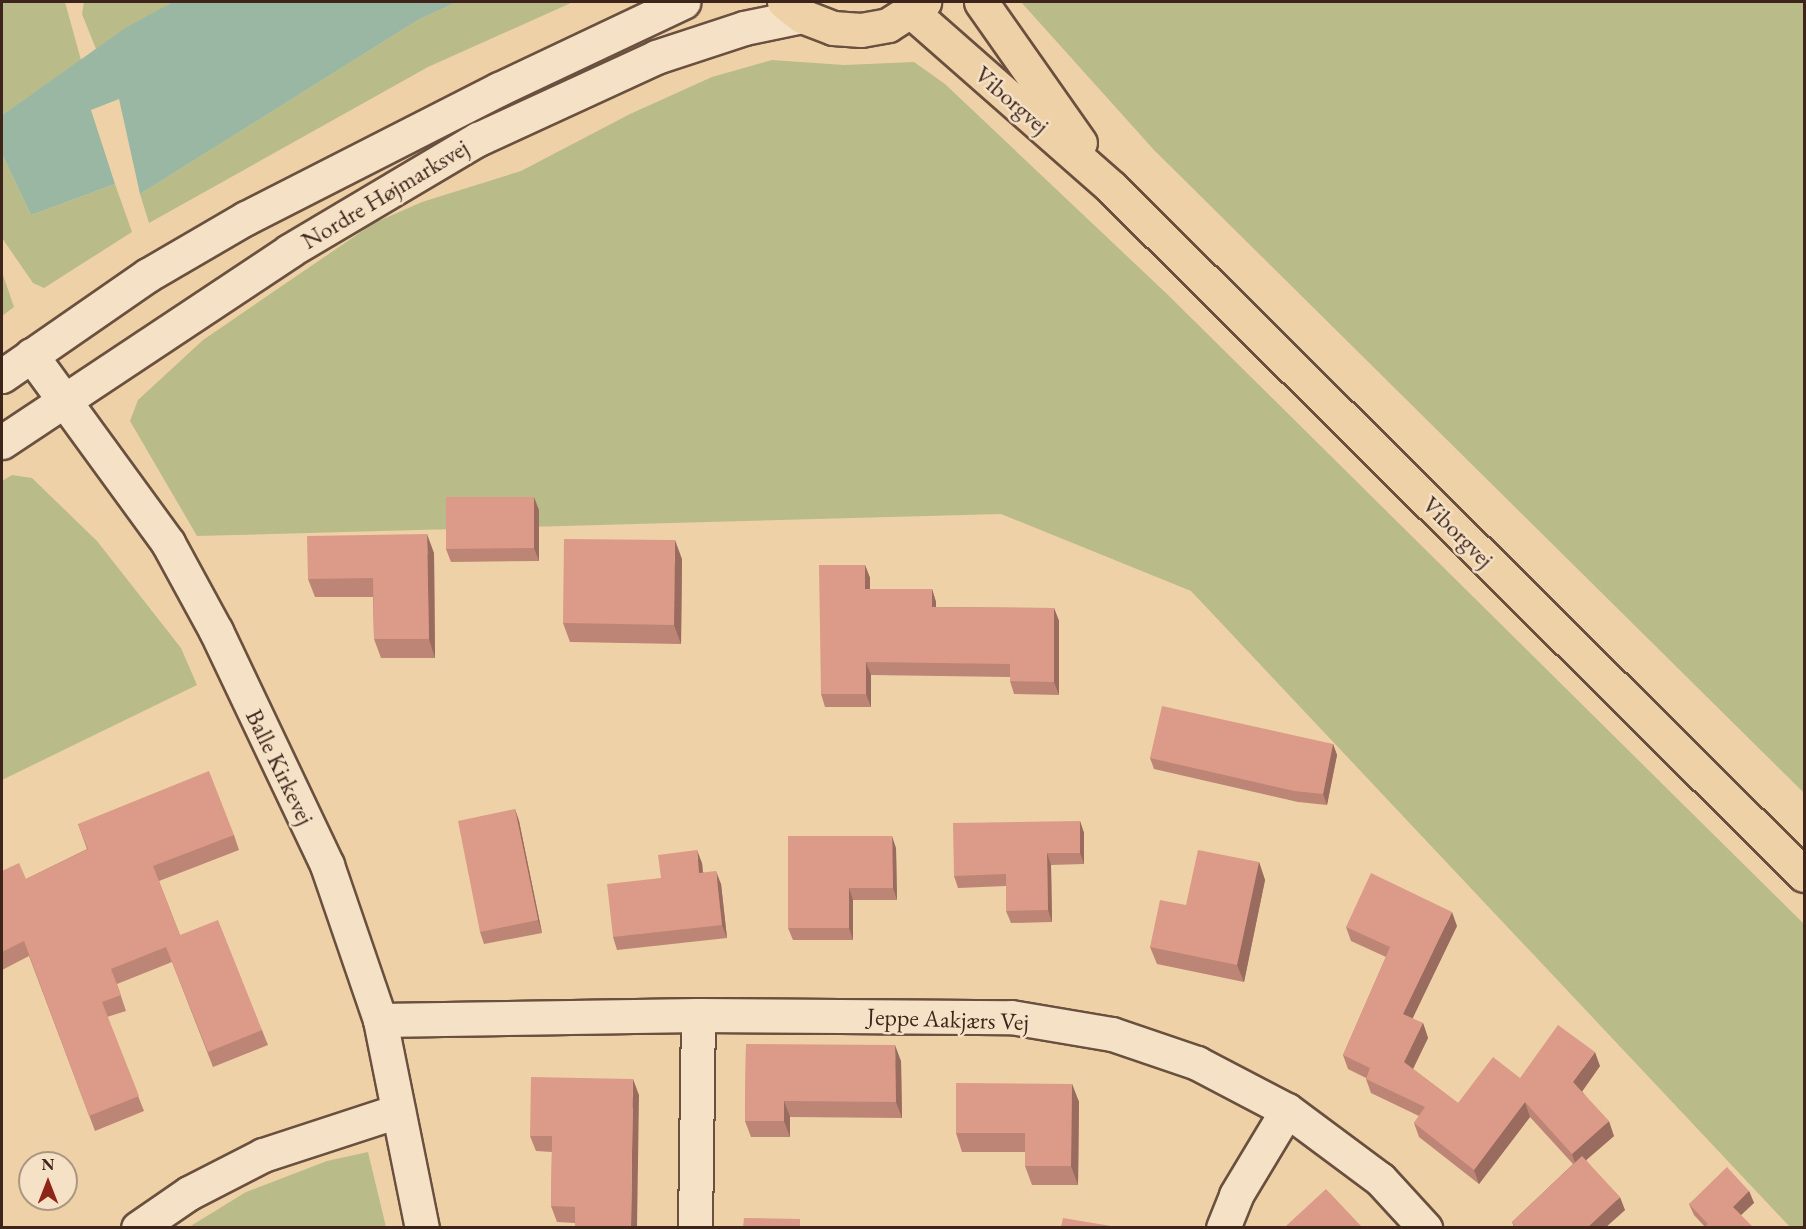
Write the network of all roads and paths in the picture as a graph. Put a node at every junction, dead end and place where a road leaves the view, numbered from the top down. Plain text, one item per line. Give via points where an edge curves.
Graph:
1 (683, 2) edge
2 (981, 2) edge
3 (918, 7) edge
4 (793, 9) edge
5 (1112, 188) junction
6 (31, 355) junction
7 (2, 376) edge
8 (66, 402) junction
9 (2, 442) edge
10 (1804, 875) edge
11 (698, 1015) junction
12 (380, 1020) junction
13 (1287, 1110) junction
14 (398, 1111) junction
15 (138, 1227) edge
16 (422, 1227) edge
17 (695, 1227) edge
18 (1223, 1227) edge
19 (1425, 1227) edge

1 - 6 street, Nordre Højmarksvej via 319,179 148,275
2 - 5 main road, Viborgvej
3 - 4 main road via 888,25 861,30 833,28
3 - 5 main road, Viborgvej
4 - 8 street, Nordre Højmarksvej via 656,57 516,120 404,180 290,251
5 - 10 main road, Viborgvej
6 - 7 street, Nordre Højmarksvej
6 - 8 street, Balle Kirkevej
8 - 9 street, Nordre Højmarksvej
8 - 12 street, Balle Kirkevej via 168,543 216,631 327,865
11 - 12 street, Jeppe Aakjærs Vej
11 - 13 street, Jeppe Aakjærs Vej via 1023,1019 1112,1034 1197,1064
11 - 17 street
12 - 14 street, Balle Kirkevej
13 - 18 street via 1236,1195
13 - 19 street, Jeppe Aakjærs Vej via 1380,1179
14 - 15 street via 263,1155 189,1193
14 - 16 street, Balle Kirkevej

